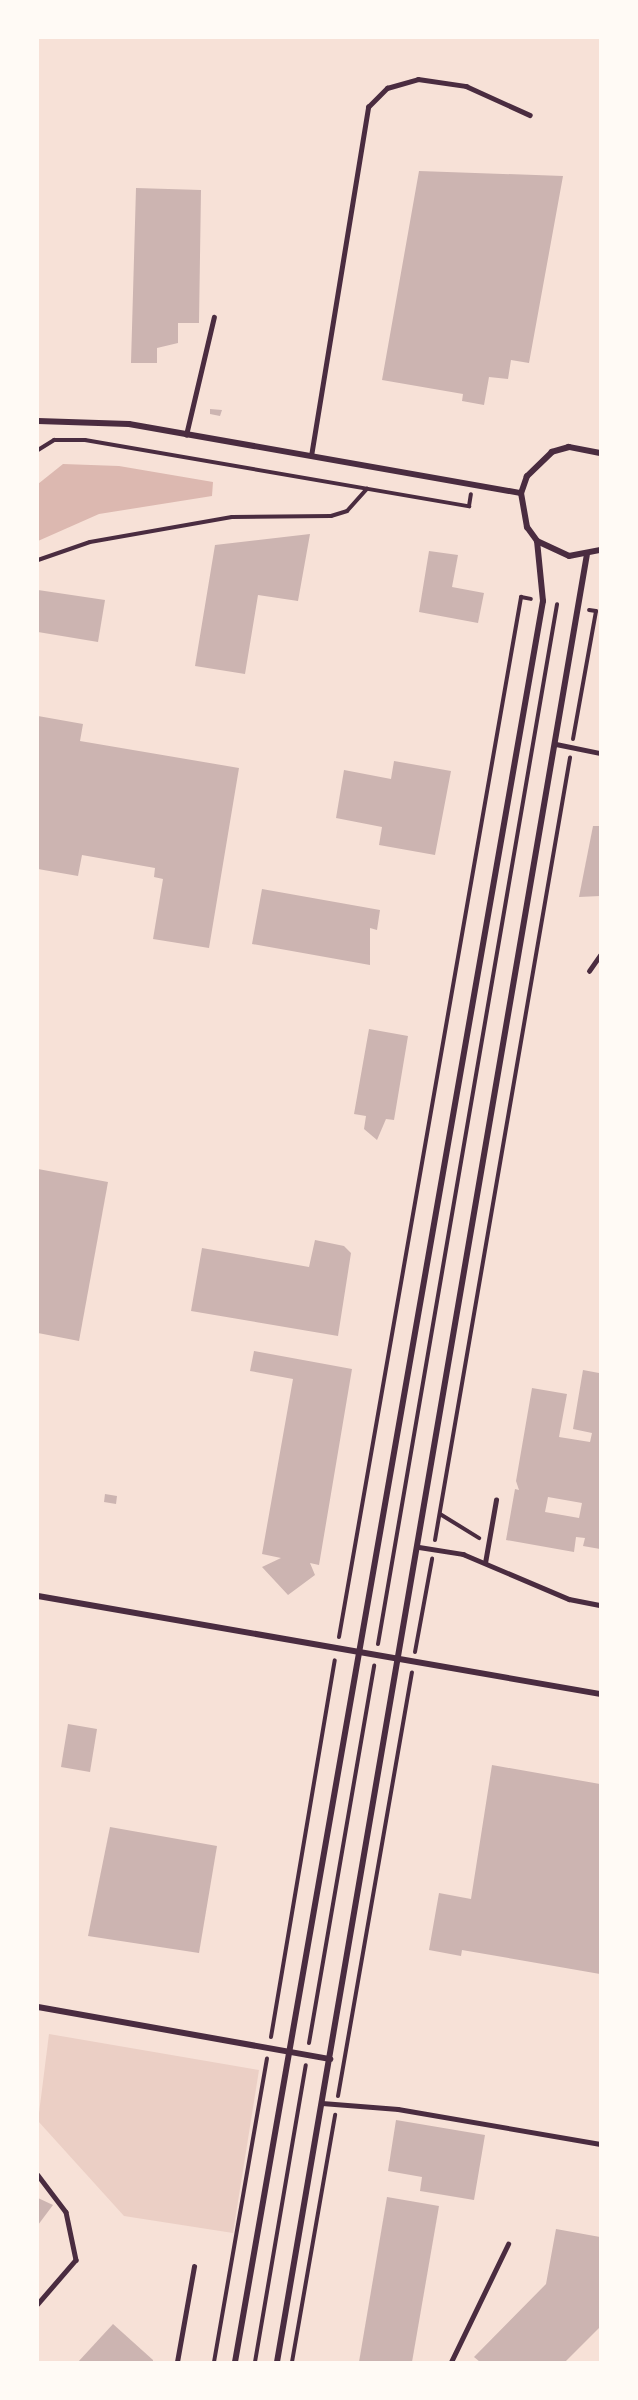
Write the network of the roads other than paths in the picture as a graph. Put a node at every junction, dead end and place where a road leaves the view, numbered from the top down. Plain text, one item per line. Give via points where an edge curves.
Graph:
1 (530, 115) dead end
2 (214, 317) dead end
3 (38, 421) edge
4 (186, 435) junction
5 (600, 453) edge
6 (310, 456) junction
7 (521, 493) junction
8 (537, 541) junction
9 (600, 550) edge
10 (587, 555) junction
11 (555, 744) junction
12 (600, 753) edge
13 (600, 955) edge
14 (589, 971) dead end
15 (496, 1500) dead end
16 (419, 1547) junction
17 (485, 1563) junction
18 (38, 1596) edge
19 (600, 1605) edge
20 (356, 1652) junction
21 (400, 1659) junction
22 (600, 1694) edge
23 (38, 2007) edge
24 (288, 2051) junction
25 (330, 2059) junction
26 (322, 2103) junction
27 (600, 2144) edge
28 (38, 2175) edge
29 (508, 2244) dead end
30 (195, 2267) dead end
31 (38, 2304) edge
32 (177, 2362) edge
33 (235, 2362) edge
34 (277, 2362) edge
35 (451, 2362) edge

1 - 6 lane via 466,86 418,79 387,88 368,107
2 - 4 lane
3 - 4 street via 80,420
4 - 6 street
5 - 7 street via 569,447 552,452 527,476
6 - 7 street
7 - 8 street via 527,527
8 - 10 street via 569,556
8 - 20 street via 543,602
9 - 10 street
10 - 11 street
11 - 12 lane
11 - 16 street
13 - 14 lane
15 - 17 lane
16 - 17 lane
16 - 21 street
17 - 19 lane via 568,1599
18 - 20 street
20 - 21 street
20 - 24 street
21 - 22 street
21 - 25 street
23 - 24 street
24 - 25 street
24 - 33 street
25 - 26 street
26 - 27 lane via 398,2109
26 - 34 street
28 - 31 lane via 66,2212 76,2260
29 - 35 lane
30 - 32 lane

